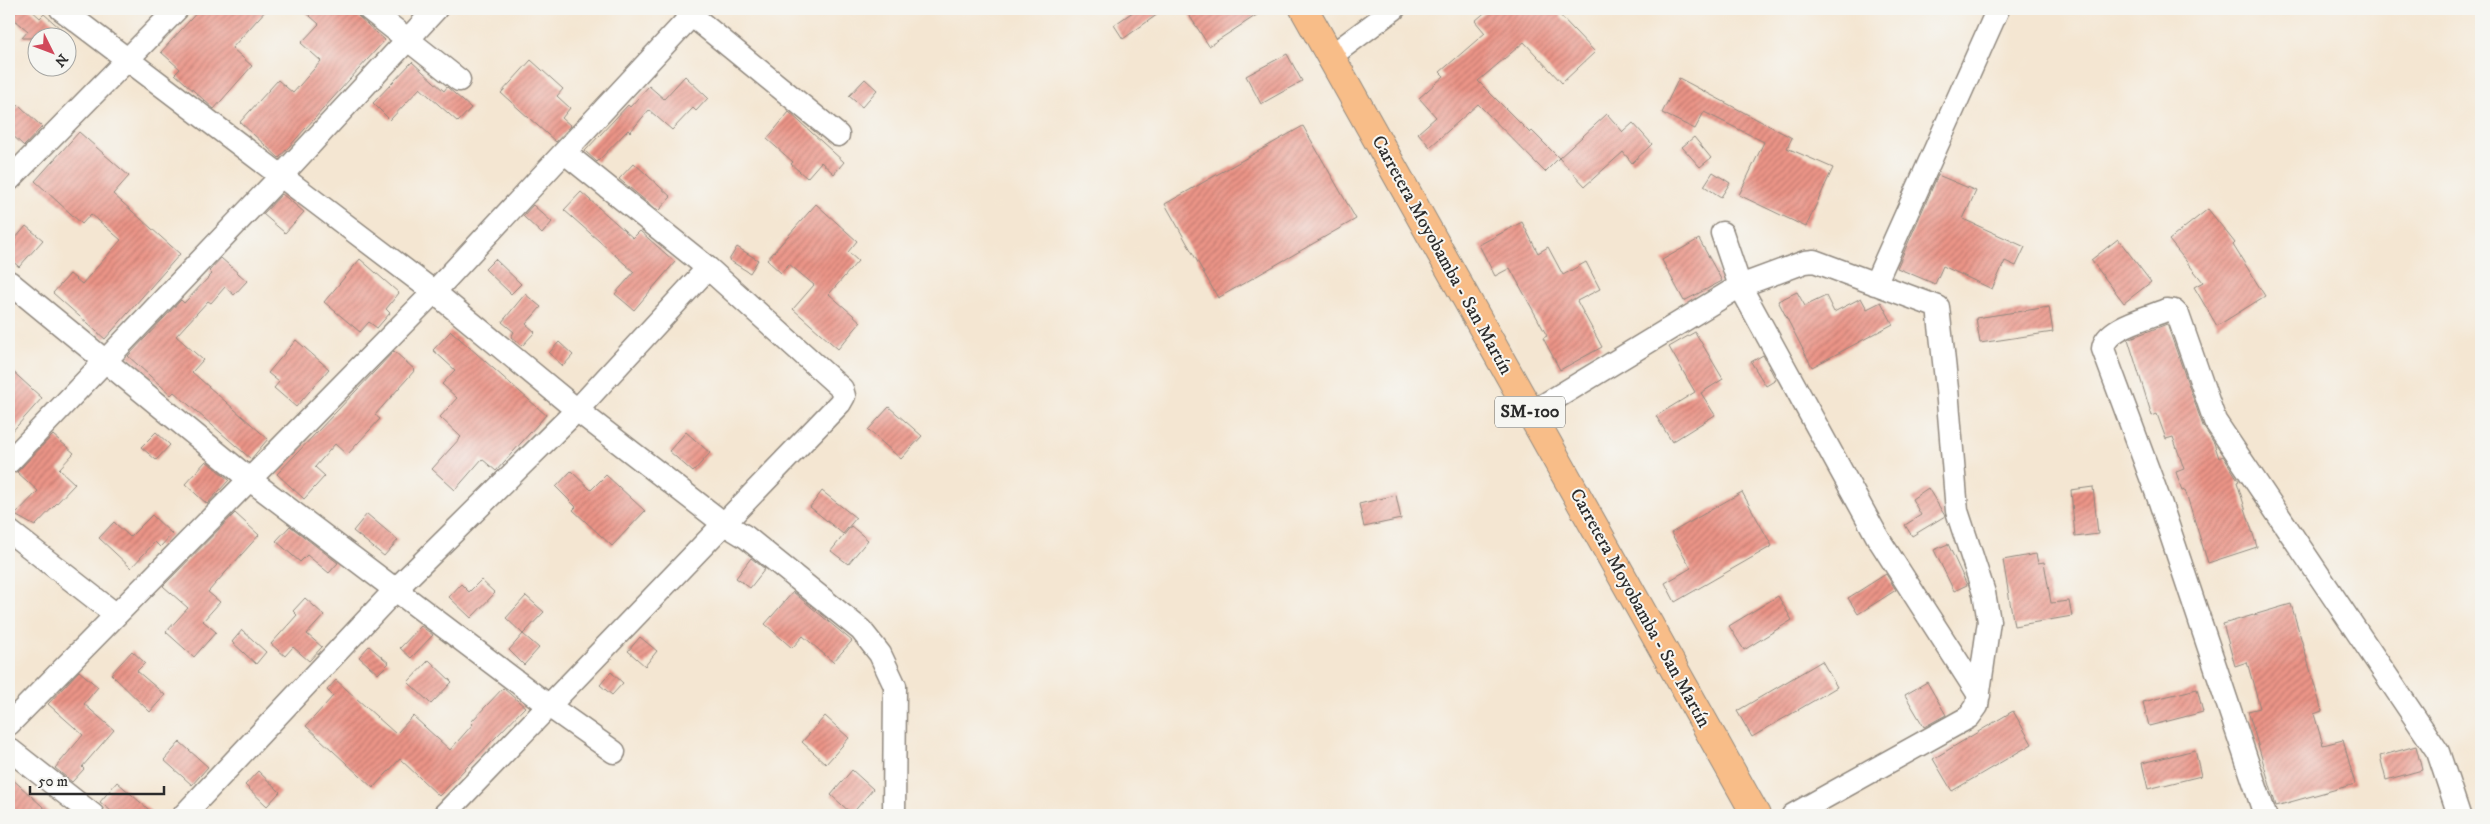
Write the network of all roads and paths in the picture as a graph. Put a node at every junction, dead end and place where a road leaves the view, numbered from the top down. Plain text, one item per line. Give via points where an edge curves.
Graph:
1 (62, 9) edge
2 (177, 9) edge
3 (369, 9) edge
4 (436, 9) edge
5 (1304, 9) edge
6 (1394, 9) edge
7 (1998, 9) edge
8 (688, 12) edge
9 (407, 40) junction
10 (1331, 56) junction
11 (127, 59) junction
12 (459, 80) dead end
13 (838, 134) dead end
14 (564, 153) junction
15 (282, 175) junction
16 (9, 180) edge
17 (1722, 233) dead end
18 (708, 268) junction
19 (9, 282) edge
20 (1875, 284) junction
21 (1740, 286) junction
22 (434, 292) junction
23 (104, 362) junction
24 (577, 410) junction
25 (1530, 413) junction
26 (9, 462) edge
27 (249, 479) junction
28 (723, 523) junction
29 (9, 531) edge
30 (396, 589) junction
31 (115, 614) junction
32 (1979, 695) junction
33 (549, 706) junction
34 (9, 724) edge
35 (9, 749) edge
36 (614, 752) dead end
37 (94, 815) edge
38 (184, 815) edge
39 (444, 815) edge
40 (894, 815) edge
41 (1756, 815) edge
42 (1793, 815) edge
43 (2264, 815) edge
44 (2459, 815) edge

1 - 11 street
2 - 11 street
3 - 9 street
4 - 9 street
5 - 10 main road, Carretera Moyobamba - San Martín / SM-100
6 - 10 street
7 - 20 street
8 - 13 street
8 - 14 street
9 - 12 street
9 - 15 street
10 - 25 main road, Carretera Moyobamba - San Martín / SM-100
11 - 15 street
11 - 16 street
14 - 18 street
14 - 22 street
15 - 22 street
15 - 23 street
17 - 21 street
18 - 24 street
18 - 28 street via 842,389 844,396
19 - 23 street
20 - 21 street via 1810,261
20 - 32 street via 1934,304 1940,310 1957,511 1984,593 1989,621
21 - 25 street
21 - 32 street via 1878,538
22 - 24 street
22 - 27 street
23 - 26 street
23 - 27 street
24 - 28 street
24 - 30 street
25 - 41 main road, Carretera Moyobamba - San Martín / SM-100
27 - 30 street
27 - 31 street
28 - 33 street
28 - 40 street via 746,537 861,630 880,654 895,686
29 - 31 street
30 - 33 street
30 - 38 street
31 - 34 street
32 - 42 street via 1977,706 1969,717
33 - 36 street
33 - 39 street
35 - 37 street
43 - 44 street via 2160,502 2103,349 2104,340 2112,332 2166,310 2178,315 2215,421 2438,752

